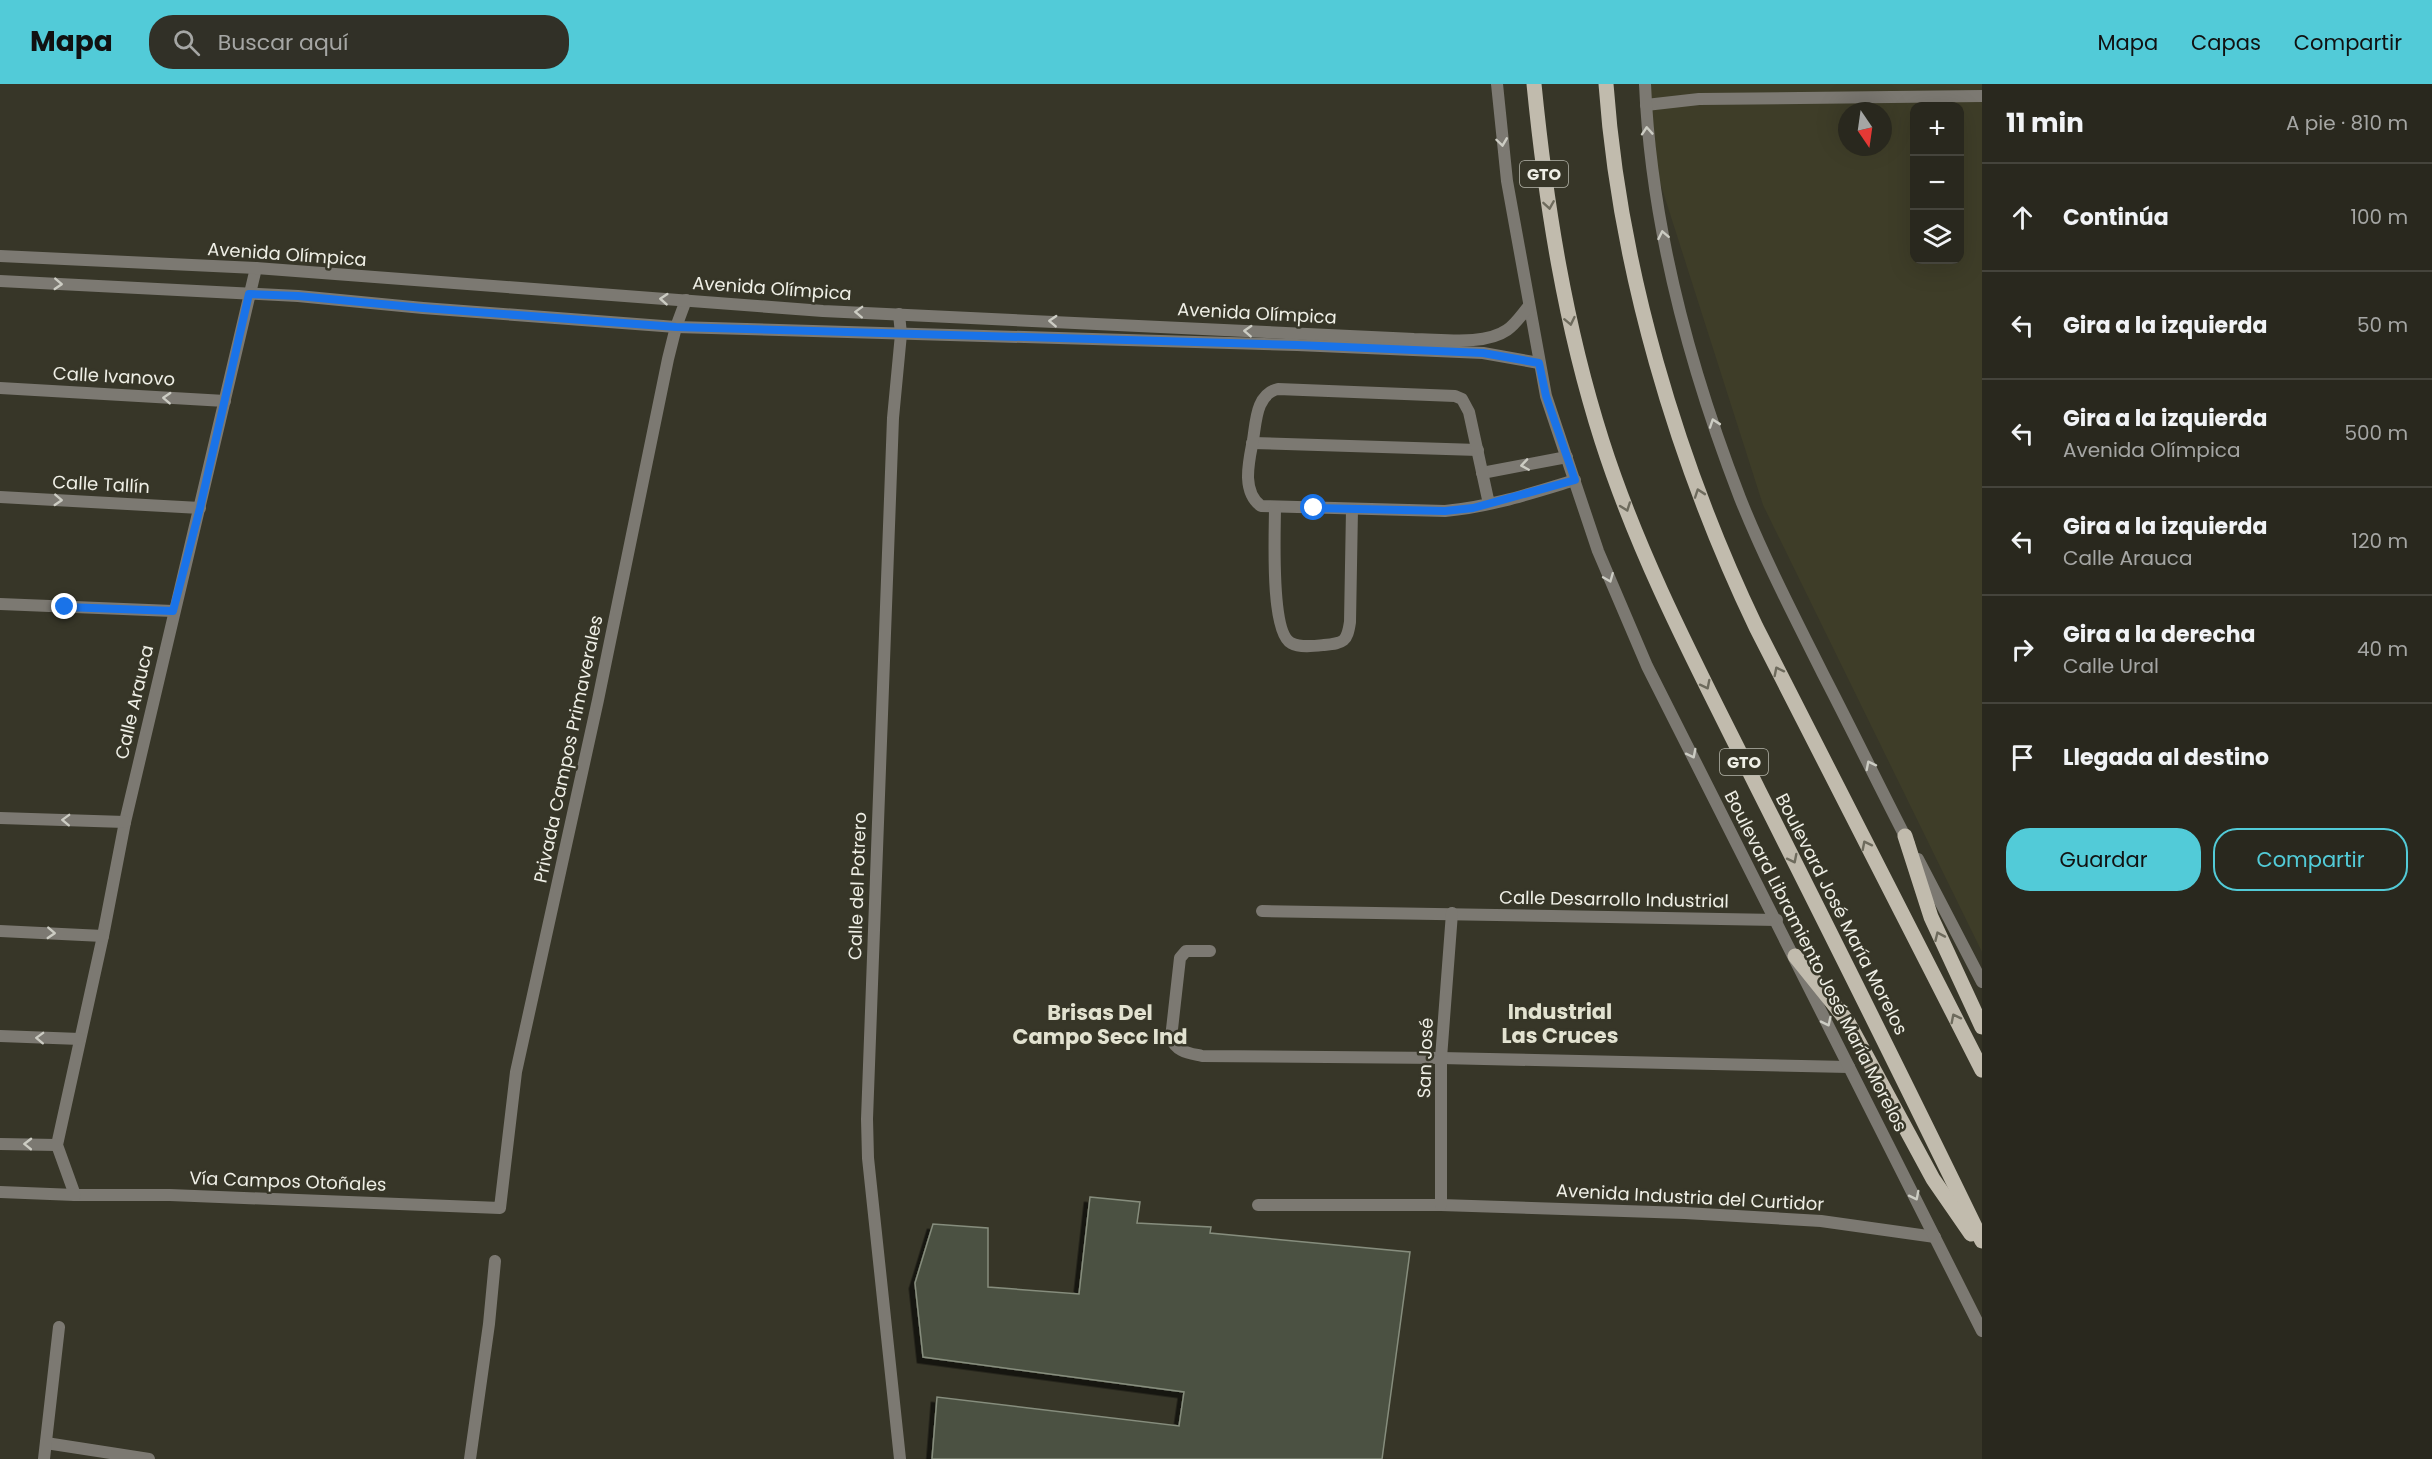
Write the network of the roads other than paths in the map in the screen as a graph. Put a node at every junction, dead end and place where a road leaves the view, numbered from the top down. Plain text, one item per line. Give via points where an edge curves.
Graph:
1 (1497, 84) edge
2 (1534, 84) edge
3 (1606, 84) edge
4 (1645, 84) edge
5 (1982, 96) edge
6 (1646, 105) junction
7 (0, 256) edge
8 (256, 268) junction
9 (0, 281) edge
10 (249, 294) junction
11 (686, 300) junction
12 (1529, 306) junction
13 (899, 314) junction
14 (676, 327) junction
15 (901, 334) junction
16 (1539, 363) junction
17 (0, 388) edge
18 (225, 401) junction
19 (1252, 443) junction
20 (1478, 450) junction
21 (1567, 457) junction
22 (1482, 473) junction
23 (1575, 480) junction
24 (0, 497) edge
25 (1490, 504) junction
26 (1275, 507) junction
27 (200, 508) junction
28 (1352, 509) junction
29 (0, 604) edge
30 (173, 611) junction
31 (0, 818) edge
32 (125, 822) junction
33 (1905, 836) junction
34 (1262, 911) dead end
35 (1452, 913) junction
36 (1776, 920) junction
37 (0, 931) edge
38 (103, 936) junction
39 (1210, 951) dead end
40 (1795, 956) junction
41 (1982, 982) edge
42 (1982, 1027) edge
43 (0, 1036) edge
44 (80, 1040) junction
45 (1441, 1058) junction
46 (1849, 1067) junction
47 (1982, 1070) edge
48 (0, 1144) edge
49 (57, 1145) junction
50 (0, 1192) edge
51 (75, 1195) junction
52 (1258, 1205) dead end
53 (1441, 1205) junction
54 (500, 1208) joint
55 (1935, 1237) junction
56 (1982, 1241) edge
57 (1982, 1248) edge
58 (495, 1261) dead end
59 (59, 1327) dead end
60 (1982, 1331) edge
61 (46, 1443) junction
62 (44, 1459) edge
63 (149, 1459) edge
64 (470, 1459) edge
65 (900, 1459) edge

1 -> 12 street, Boulevard Libramiento José María Morelos via 1507,181
2 -> 56 main road, Boulevard José María Morelos / GTO via 1558,264 1580,368 1633,530 1687,648
47 -> 3 main road via 1755,627 1705,508 1680,438 1640,298 1614,163
4 - 6 street
5 - 6 street via 1699,99
33 -> 6 street via 1774,575 1740,498 1682,316 1655,195
7 - 8 street, Avenida Olímpica
8 - 10 street, Calle Arauca
11 -> 8 street, Avenida Olímpica
9 -> 10 street, Avenida Olímpica
10 - 14 street, Avenida Olímpica
10 - 18 street, Calle Arauca
13 -> 11 street, Avenida Olímpica
11 - 14 street, Privada Campos Primaverales
12 -> 13 street, Avenida Olímpica via 1503,333 1474,340
12 - 16 street, Boulevard Libramiento José María Morelos
13 - 15 street, Calle del Potrero
14 - 15 street, Avenida Olímpica
14 - 54 street, Privada Campos Primaverales via 516,1072
15 - 16 street, Avenida Olímpica via 1483,353
15 - 65 street, Calle del Potrero via 892,418 867,1119
16 - 21 street, Boulevard Libramiento José María Morelos
18 -> 17 street, Calle Ivanovo
18 - 27 street, Calle Arauca
19 - 20 street
19 - 20 street via 1259,408 1268,394 1278,389 1310,389 1455,396 1466,404
19 - 26 street via 1248,456 1250,490 1261,506
20 - 22 street
21 -> 22 street
21 - 23 street, Boulevard Libramiento José María Morelos
22 - 25 street
23 - 25 street
23 -> 36 street, Boulevard Libramiento José María Morelos via 1598,551 1647,666
24 -> 27 street, Calle Tallín
25 - 28 street via 1445,511
26 - 28 street
26 - 28 street via 1280,625 1286,639 1301,645 1339,644 1346,640 1350,622
27 - 30 street, Calle Arauca
29 - 30 street
30 - 32 street, Calle Arauca
32 -> 31 street
32 - 38 street, Calle Arauca
33 - 41 street
42 -> 33 main road via 1931,917
34 - 35 street, Calle Desarrollo Industrial
35 - 36 street, Calle Desarrollo Industrial
35 - 45 street, San José
36 - 40 street, Boulevard Libramiento José María Morelos
37 -> 38 street
38 - 44 street, Calle Arauca
39 - 45 street via 1186,951 1180,958 1171,1038 1181,1051 1203,1056
40 -> 46 street, Boulevard Libramiento José María Morelos
40 - 57 main road via 1848,1022 1933,1179
44 -> 43 street
44 - 49 street, Calle Arauca
45 - 46 street
45 - 53 street, San José
46 -> 55 street, Boulevard Libramiento José María Morelos
49 -> 48 street
49 - 51 street
50 - 51 street, Vía Campos Otoñales
51 - 54 street, Vía Campos Otoñales via 182,1195
52 - 53 street, Avenida Industria del Curtidor
53 - 55 street, Avenida Industria del Curtidor via 1810,1220
55 - 60 street, Boulevard Libramiento José María Morelos
58 - 64 street
59 - 61 street
61 - 62 street
61 - 63 street

